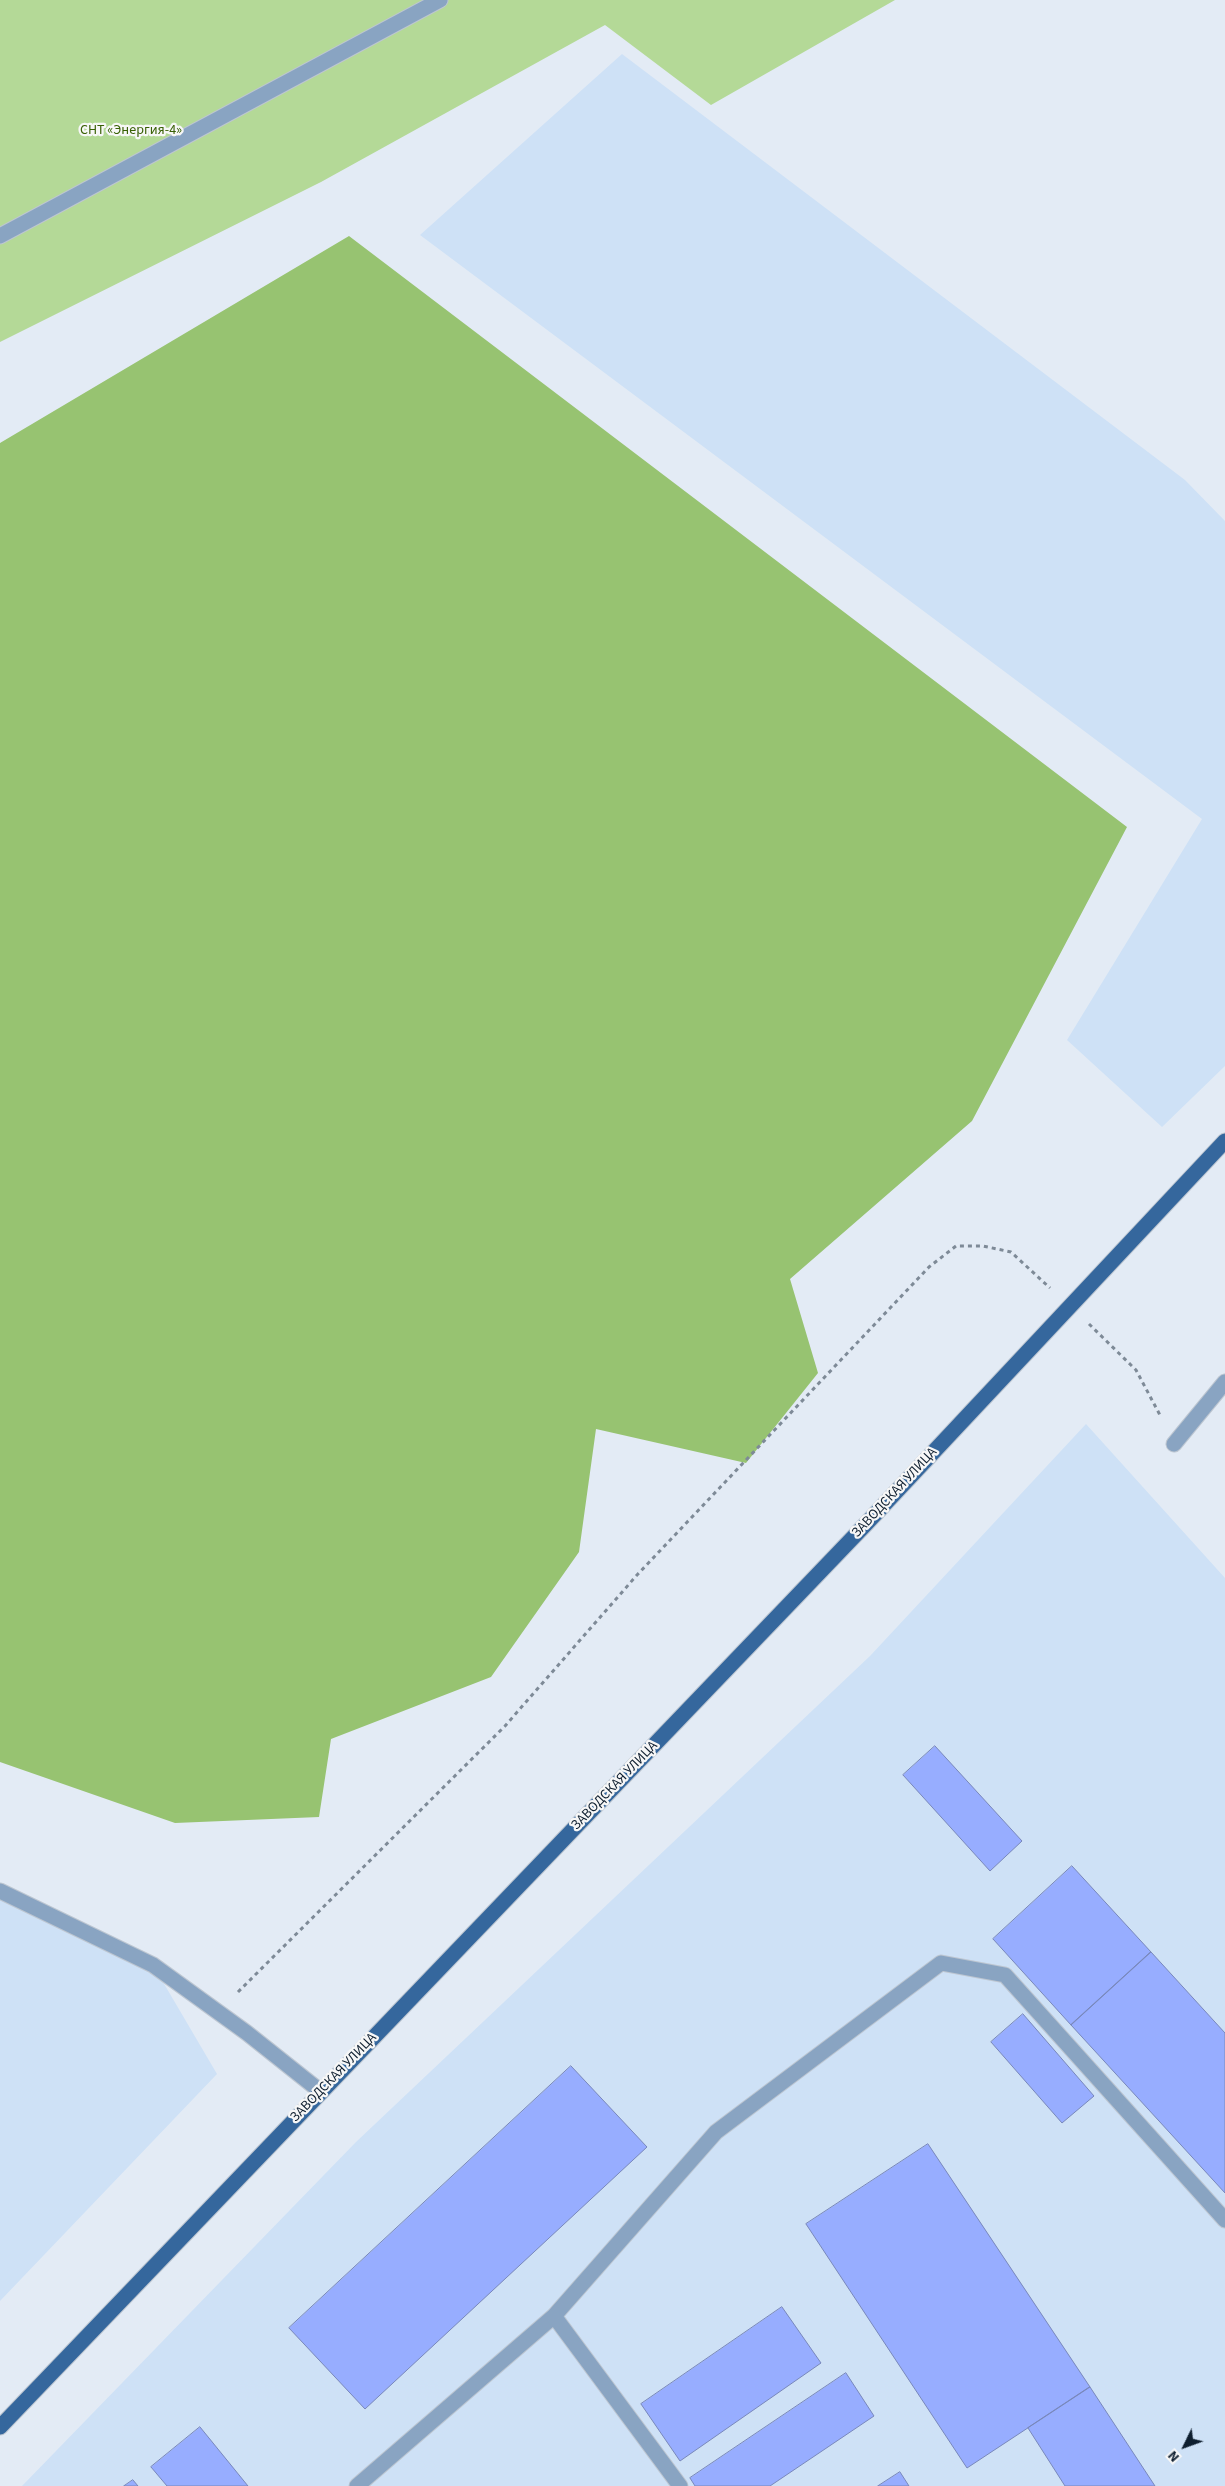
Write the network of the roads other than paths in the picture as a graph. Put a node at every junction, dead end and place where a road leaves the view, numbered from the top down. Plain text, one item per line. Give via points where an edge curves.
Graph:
1 (440, 0) edge
2 (0, 236) edge
3 (1225, 1141) edge
4 (1225, 1382) edge
5 (1174, 1444) road end
6 (0, 1891) edge
7 (320, 2091) junction
8 (1225, 2220) edge
9 (554, 2316) junction
10 (0, 2427) edge
11 (357, 2486) edge
12 (680, 2486) edge

1 - 2 street
3 - 7 main road, ЗАВОДСКАЯ УЛИЦА via 859,1532
4 - 5 street
6 - 7 street via 153,1965
7 - 10 main road, ЗАВОДСКАЯ УЛИЦА
8 - 9 street via 1005,1975 941,1963 716,2132
9 - 11 street
9 - 12 street

